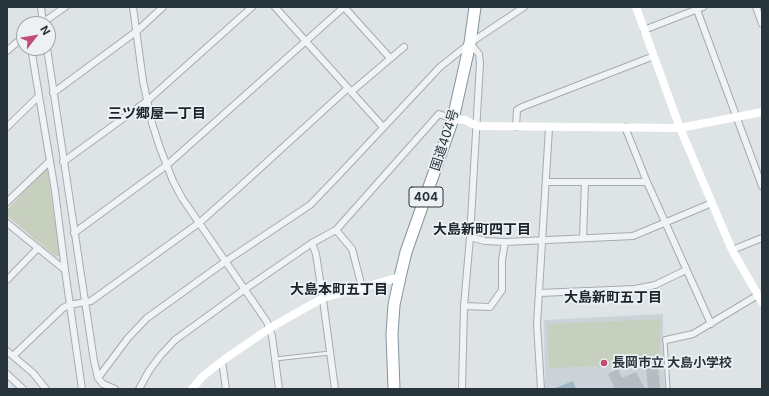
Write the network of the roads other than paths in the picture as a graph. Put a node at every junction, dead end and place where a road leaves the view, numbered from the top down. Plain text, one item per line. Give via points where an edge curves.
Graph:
1 (65, 7) edge
2 (133, 7) edge
3 (163, 7) edge
4 (252, 7) edge
5 (275, 7) edge
6 (475, 7) edge
7 (524, 7) edge
8 (636, 7) edge
9 (756, 7) edge
10 (700, 8) edge
11 (53, 16) edge
12 (762, 24) edge
13 (644, 30) junction
14 (136, 31) junction
15 (306, 42) junction
16 (16, 43) edge
17 (470, 43) junction
18 (404, 47) dead end
19 (7, 51) edge
20 (32, 56) edge
21 (48, 56) edge
22 (654, 56) junction
23 (390, 58) junction
24 (350, 90) junction
25 (53, 93) junction
26 (39, 96) junction
27 (147, 101) junction
28 (762, 112) edge
29 (736, 118) junction
30 (453, 119) junction
31 (477, 126) junction
32 (383, 127) junction
33 (625, 127) junction
34 (7, 128) edge
35 (516, 128) junction
36 (549, 128) junction
37 (680, 128) junction
38 (50, 161) junction
39 (63, 162) junction
40 (167, 165) junction
41 (546, 182) junction
42 (586, 182) junction
43 (647, 182) junction
44 (762, 186) edge
45 (7, 202) edge
46 (712, 203) junction
47 (665, 222) junction
48 (7, 223) edge
49 (199, 223) junction
50 (336, 230) junction
51 (74, 233) junction
52 (470, 237) junction
53 (583, 238) junction
54 (762, 238) edge
55 (543, 240) junction
56 (505, 242) junction
57 (312, 243) junction
58 (38, 248) junction
59 (732, 250) junction
60 (226, 261) junction
61 (65, 270) junction
62 (686, 270) junction
63 (400, 276) junction
64 (7, 280) edge
65 (362, 287) junction
66 (245, 289) junction
67 (539, 293) junction
68 (323, 298) junction
69 (760, 299) edge
70 (85, 303) junction
71 (69, 305) junction
72 (464, 306) junction
73 (711, 324) junction
74 (270, 328) junction
75 (666, 340) joint
76 (7, 350) edge
77 (330, 353) junction
78 (13, 356) junction
79 (275, 359) junction
80 (222, 361) junction
81 (7, 374) edge
82 (98, 378) junction
83 (23, 389) edge
84 (46, 389) edge
85 (82, 389) edge
86 (115, 389) edge
87 (139, 389) edge
88 (192, 389) edge
89 (226, 389) edge
90 (279, 389) edge
91 (335, 389) edge
92 (394, 389) edge
93 (462, 389) edge
94 (541, 389) edge
95 (668, 389) edge

1 - 11 street
2 - 14 street
3 - 14 street
4 - 27 street
5 - 15 street
6 - 17 highway, 国道404号 / 404
7 - 17 street
8 - 13 street
9 - 12 street
10 - 13 street
10 - 29 street
13 - 22 street
14 - 25 street
14 - 27 street
15 - 23 street via 344,7
15 - 24 street
15 - 40 street
16 - 19 street
17 - 30 highway, 国道404号 / 404
17 - 31 street via 479,54 480,63
17 - 32 street via 440,67
18 - 23 street
20 - 26 street
21 - 25 street
22 - 35 street via 522,107 517,110
22 - 37 street
23 - 24 street
24 - 32 street
24 - 49 street
25 - 39 street
26 - 34 street
26 - 38 street
27 - 39 street
27 - 40 street
28 - 29 street
29 - 37 street
29 - 44 street
30 - 31 street via 465,120
30 - 50 street via 439,114
30 - 63 highway, 国道404号 / 404
31 - 35 street
31 - 52 street
32 - 60 street via 310,205
33 - 36 street
33 - 37 street
33 - 43 street
35 - 36 street
36 - 41 street
37 - 46 street
38 - 45 street
38 - 61 street
39 - 51 street
40 - 49 street via 182,198
40 - 51 street
41 - 42 street
41 - 55 street
42 - 43 street
42 - 53 street
43 - 47 street
46 - 47 street
46 - 59 street
47 - 53 street via 633,236
47 - 62 street
48 - 58 street
49 - 60 street
49 - 70 street
50 - 57 street
50 - 65 street via 352,249
51 - 70 street
52 - 56 street
52 - 72 street
53 - 55 street
54 - 59 street
55 - 56 street
55 - 67 street
56 - 72 street via 502,290 490,307
57 - 66 street
57 - 68 street
58 - 61 street
58 - 64 street
59 - 69 street
60 - 66 street
60 - 82 street via 147,318 128,338
61 - 71 street
62 - 67 street via 655,285 636,289
62 - 73 street
63 - 65 street
63 - 92 highway, 国道404号 / 404 via 392,334
65 - 68 street
66 - 74 street
66 - 87 street via 175,340 149,370
67 - 94 street via 537,324
68 - 74 street
68 - 77 street
69 - 73 street
70 - 71 street
70 - 82 street
71 - 78 street via 62,308
71 - 85 street
72 - 93 street
73 - 75 street via 693,334
74 - 79 street
74 - 80 street
75 - 95 lane
76 - 78 street
77 - 79 lane
77 - 91 street
78 - 84 street
79 - 90 street
80 - 88 street
80 - 89 street
81 - 83 street
82 - 86 street via 103,384

